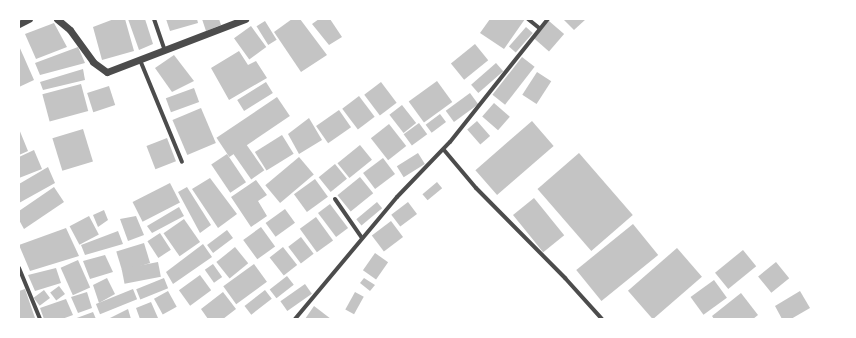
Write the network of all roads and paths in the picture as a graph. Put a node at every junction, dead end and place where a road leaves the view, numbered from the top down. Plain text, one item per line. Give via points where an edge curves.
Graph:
1 (29, 19) edge
2 (57, 19) edge
3 (154, 19) edge
4 (245, 19) edge
5 (528, 19) edge
6 (548, 19) edge
7 (19, 24) edge
8 (539, 28) junction
9 (164, 48) junction
10 (140, 60) junction
11 (444, 150) junction
12 (182, 162) dead end
13 (335, 199) dead end
14 (362, 238) junction
15 (19, 268) edge
16 (40, 319) edge
17 (295, 319) edge
18 (602, 319) edge

1 - 7 street
2 - 10 street via 70,30 93,62 107,72
3 - 9 street
4 - 9 street via 213,33
5 - 8 street
6 - 8 street
8 - 11 street
9 - 10 street
10 - 12 street
11 - 14 street via 397,196
11 - 18 street via 476,188 566,278
13 - 14 street
14 - 17 street
15 - 16 street

